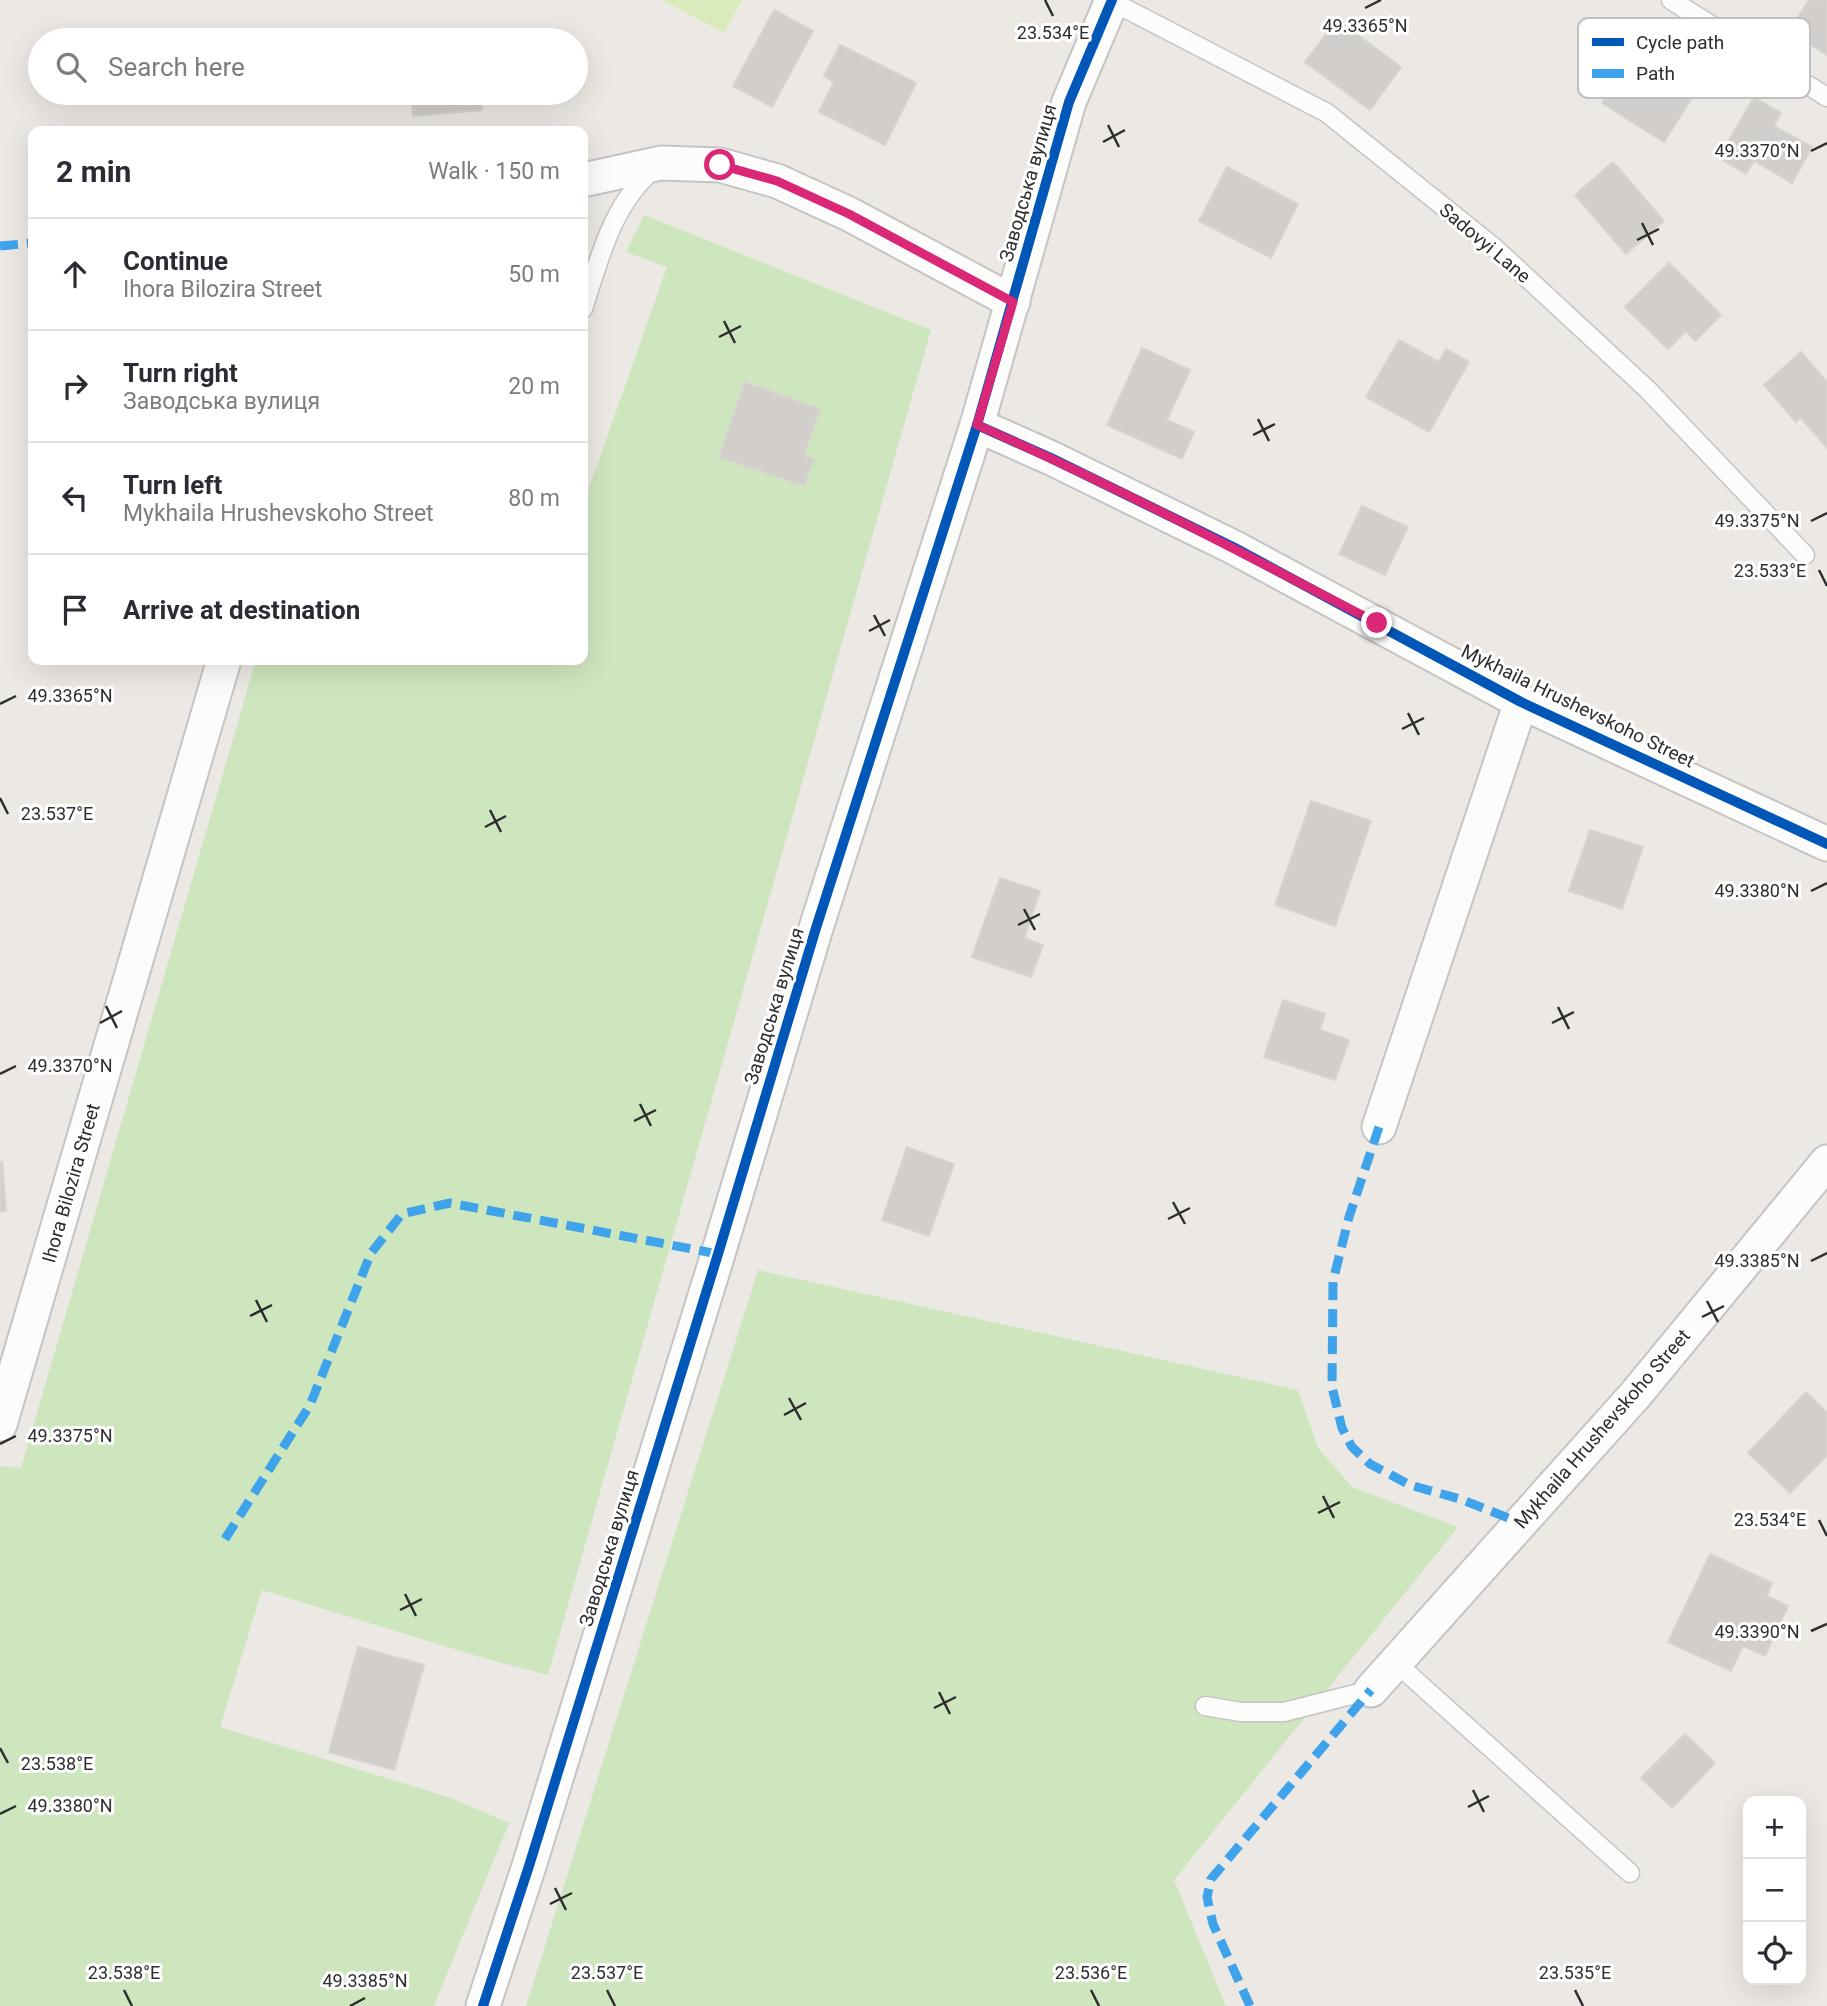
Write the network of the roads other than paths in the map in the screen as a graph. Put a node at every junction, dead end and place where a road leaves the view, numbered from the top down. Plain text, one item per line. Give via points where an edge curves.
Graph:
1 (1671, 0) edge
2 (1109, 6) edge
3 (1700, 18) edge
4 (1810, 86) edge
5 (1827, 97) edge
6 (661, 163) junction
7 (588, 179) edge
8 (588, 294) edge
9 (1013, 302) junction
10 (977, 425) junction
11 (1805, 555) dead end
12 (223, 665) edge
13 (1521, 702) junction
14 (1827, 844) edge
15 (1379, 1127) dead end
16 (1827, 1162) edge
17 (0, 1424) edge
18 (1395, 1662) junction
19 (1371, 1690) joint
20 (1205, 1706) dead end
21 (1630, 1873) dead end
22 (483, 2006) edge

1 - 3 lane
2 - 9 street, Заводська вулиця via 1069,102
2 - 11 lane, Sadovyi Lane via 1326,113 1496,249 1647,388
4 - 5 lane
6 - 7 street
6 - 8 lane via 629,194 604,244
6 - 9 street via 720,165 777,181
9 - 10 street, Заводська вулиця
10 - 13 street, Mykhaila Hrushevskoho Street via 1233,547
10 - 22 street, Заводська вулиця via 816,928
12 - 17 street, Ihora Bilozira Street
13 - 14 street, Mykhaila Hrushevskoho Street
13 - 15 street, Mykhaila Hrushevskoho Street
16 - 18 street, Mykhaila Hrushevskoho Street via 1636,1394
18 - 19 street, Mykhaila Hrushevskoho Street
18 - 21 lane
19 - 20 lane via 1284,1712

